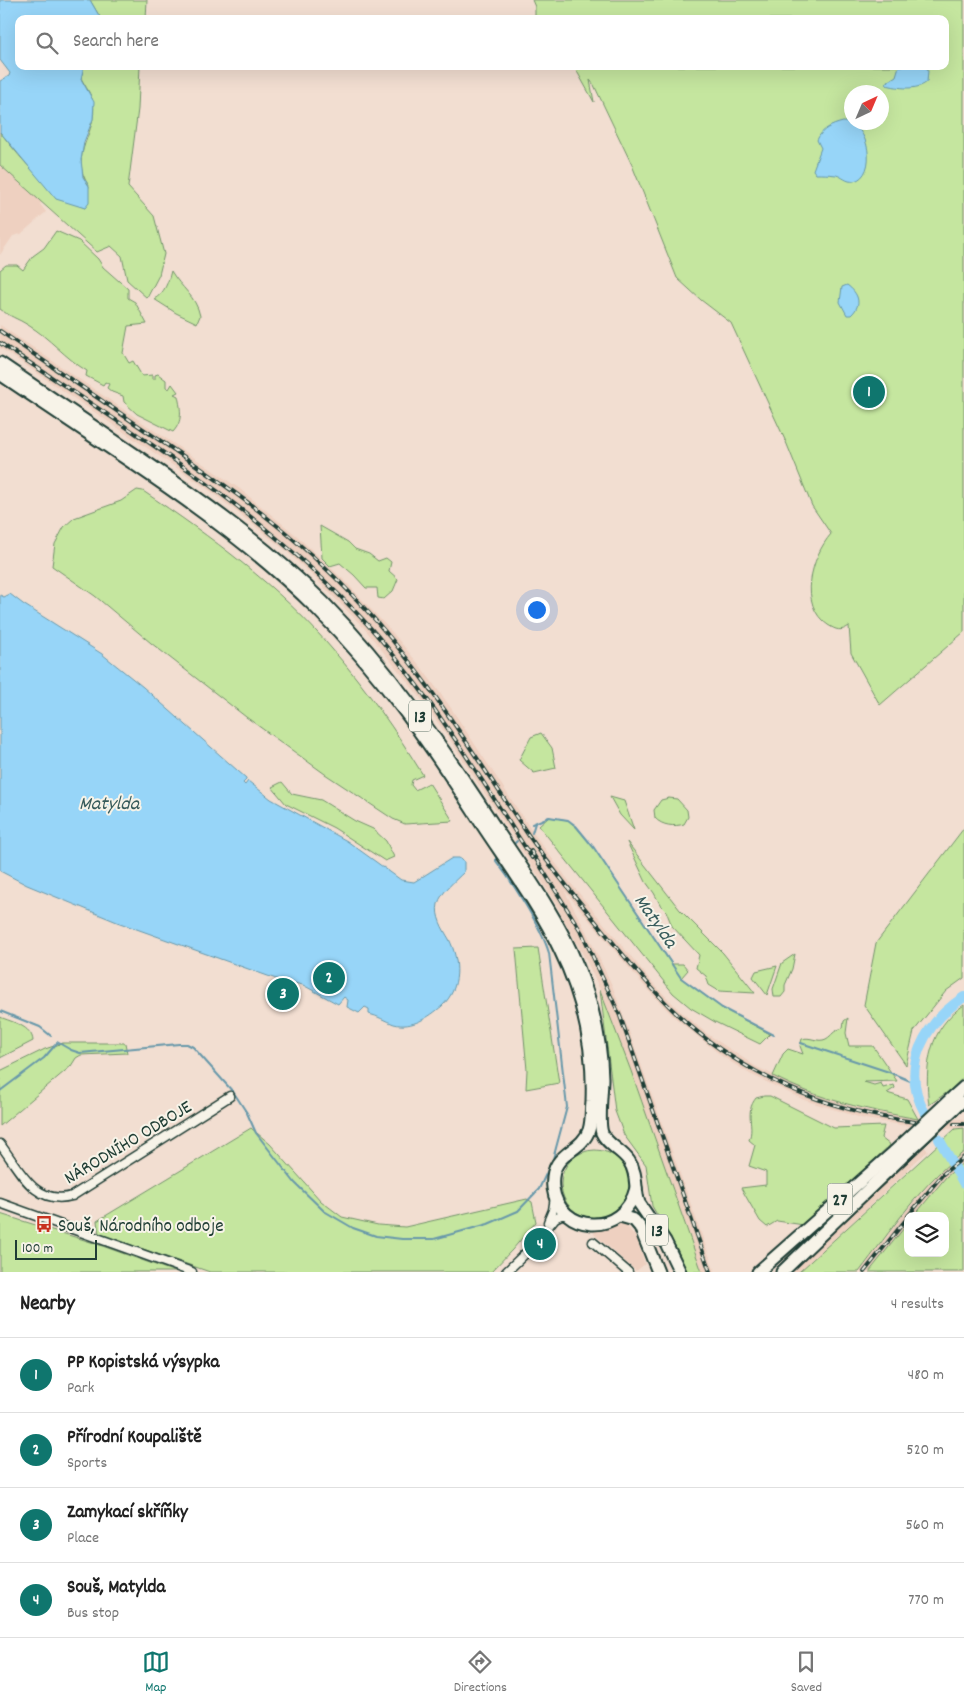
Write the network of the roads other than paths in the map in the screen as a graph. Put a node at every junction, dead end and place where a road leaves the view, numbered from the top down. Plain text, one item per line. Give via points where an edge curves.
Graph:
1 (0, 363) edge
2 (0, 374) edge
3 (964, 1087) edge
4 (230, 1096) dead end
5 (960, 1099) edge
6 (0, 1144) edge
7 (577, 1145) junction
8 (613, 1146) junction
9 (898, 1155) junction
10 (636, 1188) junction
11 (554, 1194) junction
12 (0, 1203) edge
13 (568, 1215) junction
14 (620, 1216) junction
15 (546, 1228) junction
16 (593, 1242) dead end
17 (760, 1270) edge
18 (192, 1272) edge
19 (506, 1272) edge
20 (628, 1272) edge
21 (658, 1272) edge
22 (680, 1272) edge
23 (782, 1272) edge

1 - 8 highway, 13 via 258,543 323,602 395,683 482,808 570,948 597,1031 602,1071 602,1135
2 - 7 highway, 13 via 180,496 252,550 316,608 388,688 536,907 568,966 588,1032 593,1079 591,1125 585,1139
3 - 5 highway, 27
4 - 6 street, NÁRODNÍHO ODBOJE via 72,1196 60,1199 40,1194
5 - 9 highway, 27, bridge
7 - 8 highway via 601,1142
7 - 11 highway, 13 via 556,1167
8 - 10 highway, 13 via 631,1163 636,1175
9 - 17 highway, 27
9 - 23 highway, 27
10 - 14 highway via 634,1198
10 - 22 highway, 13 via 639,1203 665,1241
11 - 13 highway
11 - 15 street via 553,1210
12 - 18 street
13 - 14 highway, 13 via 581,1222 596,1224
13 - 15 street via 557,1216
14 - 21 highway, 13 via 634,1220 640,1227
15 - 19 street
16 - 20 street

